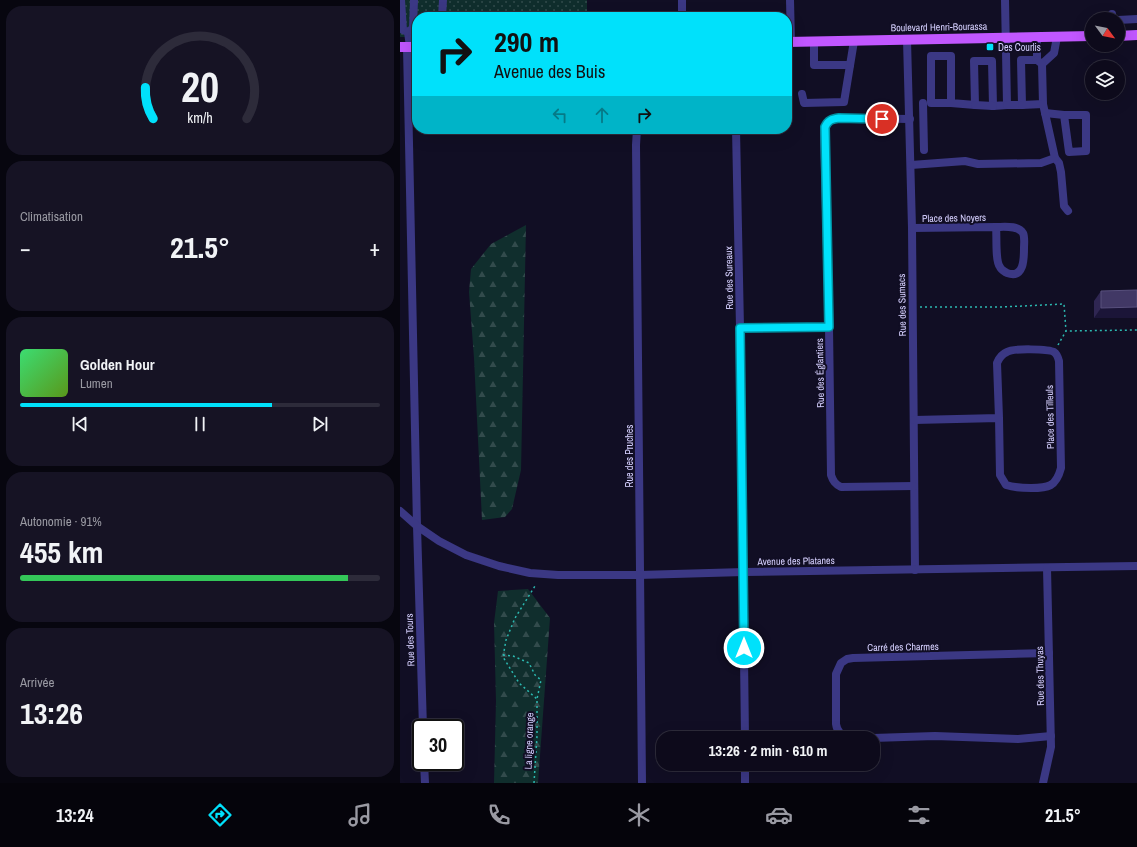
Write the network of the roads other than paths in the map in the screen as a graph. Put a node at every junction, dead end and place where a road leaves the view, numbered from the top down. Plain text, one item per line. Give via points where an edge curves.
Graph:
1 (401, 0) edge
2 (414, 0) edge
3 (443, 0) edge
4 (682, 0) edge
5 (790, 0) edge
6 (1005, 0) edge
7 (414, 12) edge
8 (442, 12) edge
9 (682, 12) edge
10 (790, 12) edge
11 (1125, 18) edge
12 (1137, 19) edge
13 (412, 29) edge
14 (408, 32) junction
15 (1137, 35) edge
16 (1085, 36) edge
17 (1125, 36) edge
18 (1037, 37) junction
19 (1056, 37) junction
20 (1006, 38) junction
21 (908, 40) junction
22 (814, 41) junction
23 (854, 41) junction
24 (792, 42) edge
25 (408, 47) edge
26 (1040, 62) junction
27 (850, 66) junction
28 (802, 94) dead end
29 (927, 103) junction
30 (951, 103) junction
31 (910, 104) junction
32 (1043, 104) junction
33 (975, 105) junction
34 (1022, 105) junction
35 (993, 106) junction
36 (1007, 106) junction
37 (1045, 113) junction
38 (1064, 115) junction
39 (910, 119) junction
40 (637, 134) edge
41 (736, 134) edge
42 (924, 150) dead end
43 (1054, 158) junction
44 (910, 164) junction
45 (1068, 210) dead end
46 (996, 227) junction
47 (912, 228) junction
48 (829, 327) junction
49 (740, 328) junction
50 (998, 418) junction
51 (914, 420) junction
52 (914, 486) junction
53 (400, 511) edge
54 (417, 526) junction
55 (1137, 566) edge
56 (1047, 568) junction
57 (915, 570) junction
58 (744, 572) junction
59 (640, 575) junction
60 (1050, 653) junction
61 (423, 719) edge
62 (745, 731) edge
63 (839, 731) edge
64 (1051, 736) junction
65 (880, 738) edge
66 (424, 771) edge
67 (745, 771) edge
68 (425, 783) edge
69 (642, 783) edge
70 (746, 783) edge
71 (1043, 783) edge

1 - 14 street via 403,30
2 - 7 street
3 - 8 street
4 - 9 street
5 - 10 street
6 - 20 street
11 - 12 street
13 - 14 street
14 - 25 street, Rue des Tours
15 - 17 main road
16 - 19 main road, Boulevard Henri-Bourassa
18 - 19 main road, Boulevard Henri-Bourassa
18 - 20 main road, Boulevard Henri-Bourassa
18 - 26 street
19 - 26 street via 1054,53
20 - 21 main road, Boulevard Henri-Bourassa
20 - 36 street
21 - 23 main road, Boulevard Henri-Bourassa
21 - 31 street, Rue des Sumacs
22 - 23 main road, Boulevard Henri-Bourassa
22 - 24 main road, Boulevard Henri-Bourassa
22 - 27 street via 814,65
23 - 27 street
25 - 54 street, Rue des Tours
26 - 32 street
26 - 34 street via 1021,60
27 - 28 street via 844,102 804,103
29 - 30 street
29 - 30 street via 931,56 951,56
29 - 31 street
29 - 42 street
30 - 33 street
31 - 39 street, Rue des Sumacs
32 - 34 street
32 - 37 street
33 - 35 street
33 - 35 street via 974,61 992,61
34 - 36 street
35 - 36 street
37 - 38 street
37 - 43 street
38 - 38 street via 1069,152 1086,151 1086,115
39 - 44 street, Rue des Sumacs
39 - 48 street, Rue des Églantiers via 833,118 825,127
40 - 59 street, Rue des Pruches
41 - 49 street, Rue des Sureaux
43 - 44 street via 1041,163 978,164 965,161
43 - 45 street via 1059,163 1064,206
44 - 47 street, Rue des Sumacs
46 - 46 street, Place des Noyers via 1000,267 1010,274 1017,273 1024,263 1023,233 1009,227
46 - 47 street, Place des Noyers
47 - 51 street, Rue des Sumacs
48 - 49 street
48 - 52 street, Rue des Églantiers via 833,481 846,488
49 - 58 street, Rue des Sureaux
50 - 50 street, Place des Tilleuls via 1000,475 1006,485 1018,488 1044,488 1056,481 1060,468 1059,361 1054,352 1011,350 999,358
50 - 51 street
51 - 52 street, Rue des Sumacs
52 - 57 street, Rue des Sumacs
53 - 54 street, Avenue des Platanes
54 - 59 street, Avenue des Platanes via 466,555 530,573
54 - 61 street, Rue des Tours
55 - 56 street, Avenue des Platanes
56 - 57 street, Avenue des Platanes
56 - 60 street, Rue des Thuyas
57 - 58 street, Avenue des Platanes
58 - 59 street, Avenue des Platanes
58 - 62 street, Rue des Sureaux
59 - 69 street, Rue des Pruches
60 - 63 street, Carré des Charmes via 847,659 841,663 836,674 836,724
60 - 64 street, Rue des Thuyas
64 - 65 street via 1018,739 935,736
64 - 71 street, Rue des Thuyas
66 - 68 street
67 - 70 street

